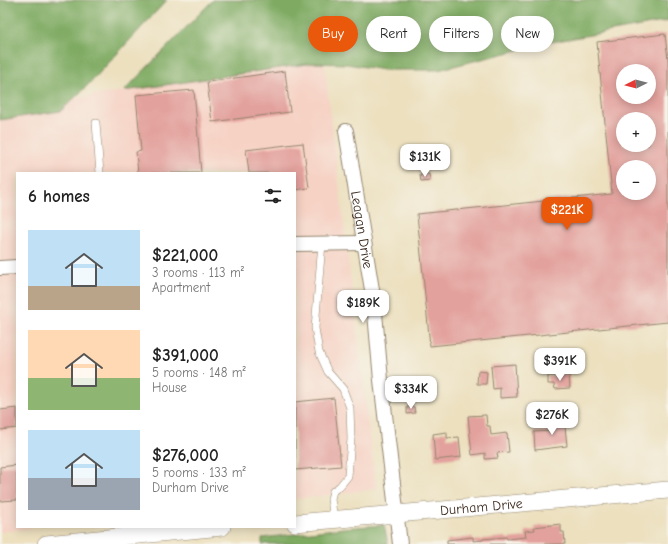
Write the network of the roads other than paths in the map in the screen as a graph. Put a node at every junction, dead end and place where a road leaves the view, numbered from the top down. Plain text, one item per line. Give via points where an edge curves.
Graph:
1 (96, 123) dead end
2 (346, 131) dead end
3 (100, 172) edge
4 (322, 243) junction
5 (364, 243) junction
6 (296, 244) edge
7 (16, 267) edge
8 (0, 268) edge
9 (668, 490) edge
10 (397, 515) junction
11 (334, 520) junction
12 (296, 523) edge
13 (212, 528) edge
14 (46, 544) edge
15 (400, 544) edge

1 - 3 lane
2 - 5 street, Leagan Drive
4 - 5 street
4 - 6 street
4 - 11 lane via 315,328 319,352 328,372 343,389 350,408 348,476 333,490 331,499
5 - 10 street, Leagan Drive via 374,302
7 - 8 street
9 - 10 street, Durham Drive
10 - 11 street, Durham Drive
10 - 15 street, Leagan Drive
11 - 12 street, Durham Drive
13 - 14 street

